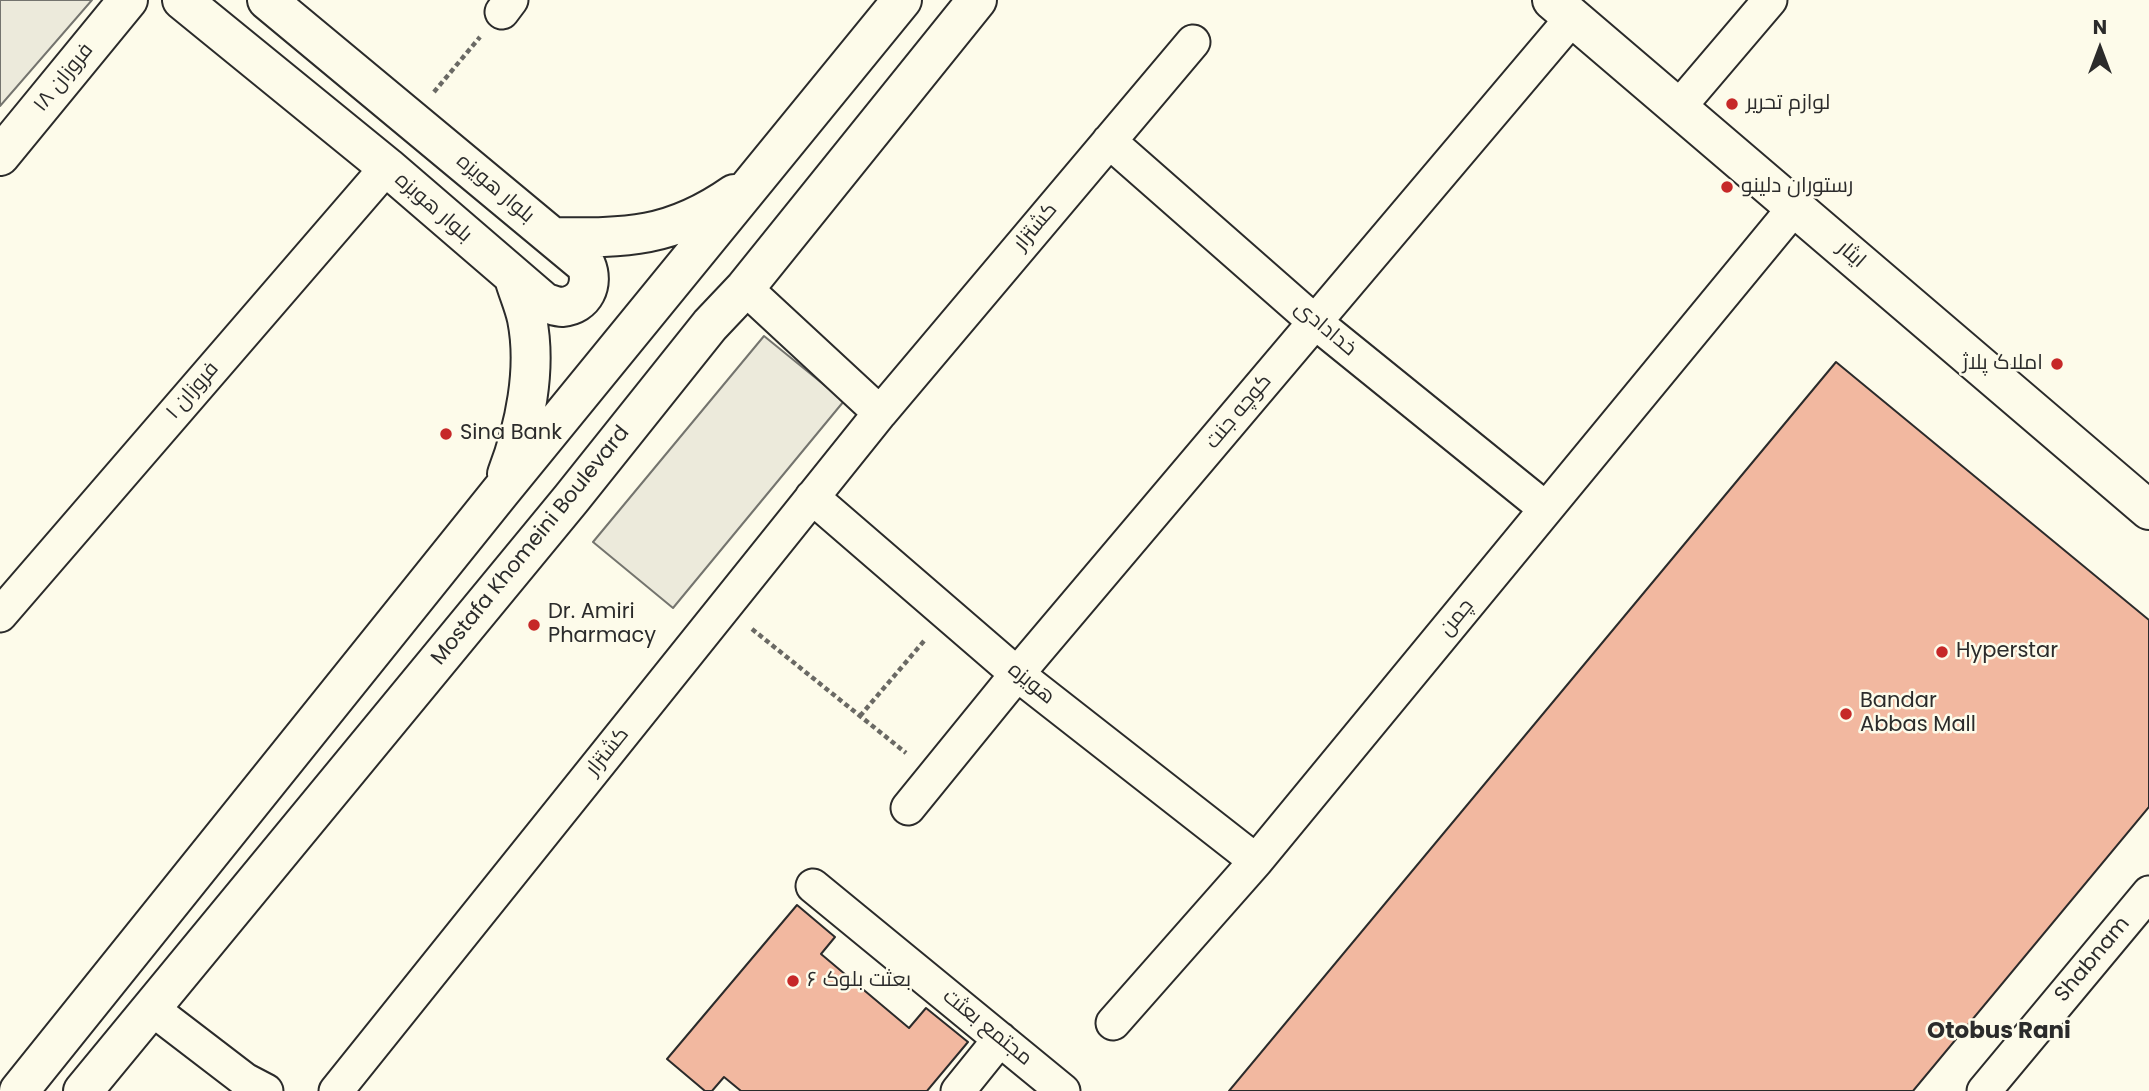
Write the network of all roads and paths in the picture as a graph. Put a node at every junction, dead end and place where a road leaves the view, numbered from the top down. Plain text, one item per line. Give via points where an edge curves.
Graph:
1 (128, 0) edge
2 (182, 0) edge
3 (267, 0) edge
4 (902, 0) edge
5 (977, 0) edge
6 (1770, 0) edge
7 (506, 6) edge
8 (1562, 9) edge
9 (1193, 42) dead end
10 (1678, 108) junction
11 (411, 119) junction
12 (1109, 141) junction
13 (0, 156) edge
14 (387, 167) junction
15 (759, 177) junction
16 (1795, 208) junction
17 (553, 237) junction
18 (514, 278) junction
19 (745, 288) junction
20 (1315, 322) junction
21 (880, 413) junction
22 (501, 491) junction
23 (812, 497) junction
24 (2146, 502) edge
25 (1546, 509) junction
26 (724, 607) junction
27 (948, 614) junction
28 (0, 615) edge
29 (1017, 674) junction
30 (860, 716) junction
31 (935, 776) junction
32 (908, 808) dead end
33 (1256, 861) junction
34 (813, 886) dead end
35 (2149, 893) edge
36 (151, 1008) junction
37 (1113, 1023) dead end
38 (1000, 1039) junction
39 (19, 1091) edge
40 (83, 1091) edge
41 (265, 1091) edge
42 (336, 1091) edge
43 (958, 1091) edge
44 (1063, 1091) edge
45 (1984, 1091) edge

1 - 13 main road, فروزان ۱۸
2 - 14 main road, بلوار هوبزه
3 - 11 main road, بلوار هویزه
4 - 15 main road
5 - 19 main road, Mostafa Khomeini Boulevard
6 - 10 street
7 - 11 path
8 - 10 main road, ایثار
8 - 20 street, کوچه جنت
9 - 12 street, کشتزار
10 - 16 main road, ایثار
11 - 17 main road, بلوار هویزه
12 - 20 street, خدادادی
12 - 21 street, کشتزار
14 - 18 main road, بلوار هوبزه
14 - 28 street, فروزان ۱
15 - 17 main road, بلوار هویزه via 708,212 667,229 616,238
15 - 22 main road
16 - 24 main road, ایثار
16 - 25 street, چمن
17 - 18 main road, بلوار هوبزه via 586,265 591,277 586,292 560,307 545,303
18 - 22 main road via 527,319 531,355 516,451
19 - 21 street
19 - 36 main road, Mostafa Khomeini Boulevard
20 - 25 street, خدادادی
20 - 29 street, کوچه جنت
21 - 23 street, کشتزار
22 - 39 main road
23 - 26 street, کشتزار
23 - 27 street, هویزه
25 - 33 street, چمن
26 - 30 path
26 - 42 street, کشتزار
27 - 29 street, هویزه
27 - 30 path
29 - 31 street, کوچه جنت
29 - 33 street, هویزه
30 - 31 path
31 - 32 street, کوچه جنت
33 - 37 street, چمن
34 - 38 street, مجتمع بعثت
35 - 45 street, Shabnam
36 - 40 main road, Mostafa Khomeini Boulevard
36 - 41 street
38 - 43 street
38 - 44 street, مجتمع بعثت

